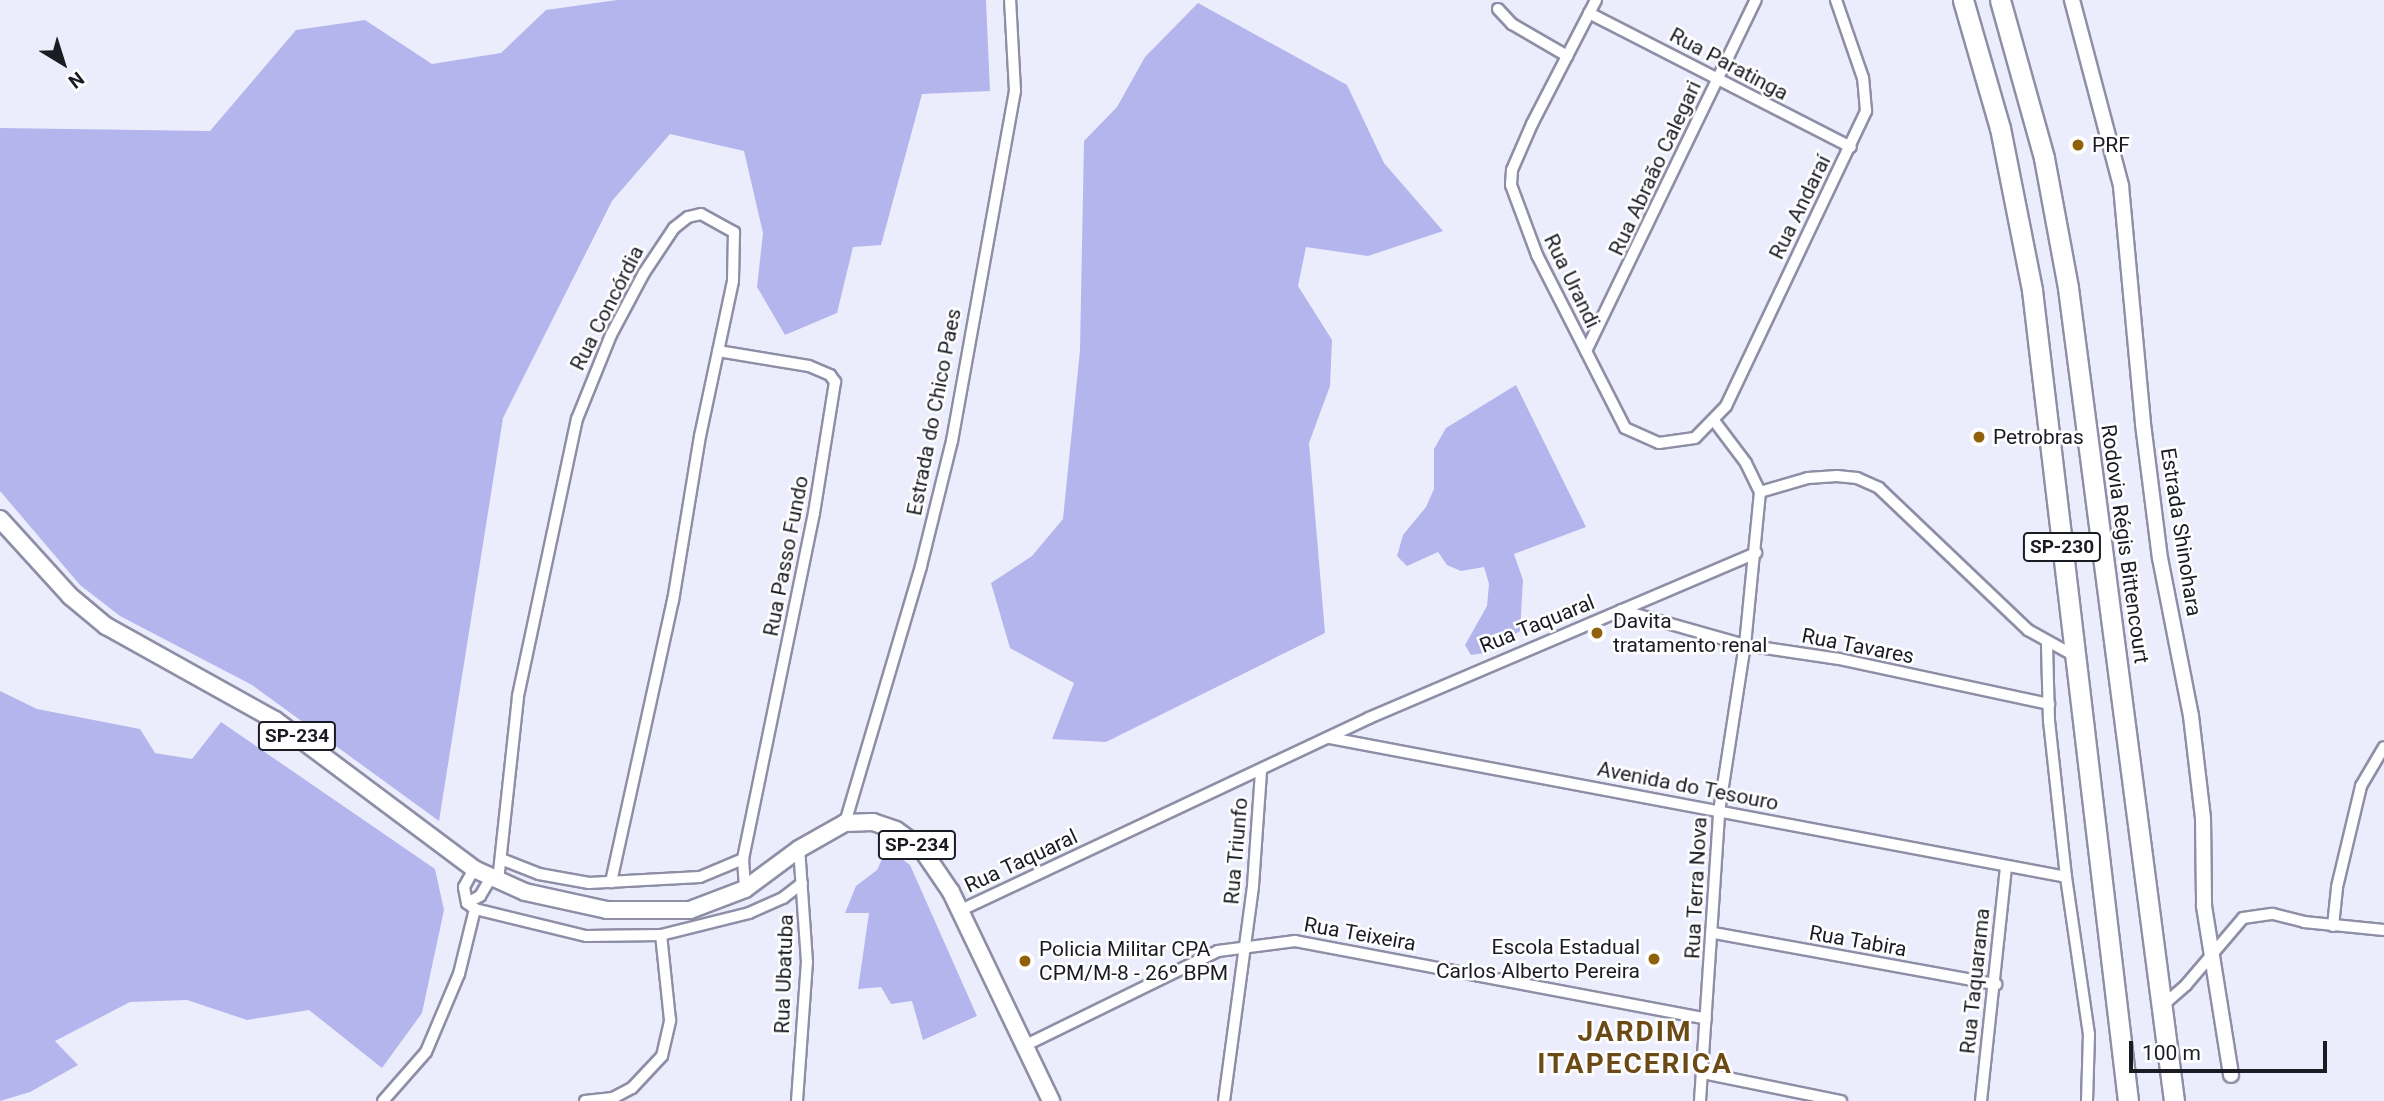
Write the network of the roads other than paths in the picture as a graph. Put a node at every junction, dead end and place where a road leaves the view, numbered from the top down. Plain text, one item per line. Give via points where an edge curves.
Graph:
1 (1010, 0) edge
2 (1596, 0) edge
3 (1756, 0) edge
4 (1836, 0) edge
5 (1963, 0) edge
6 (2000, 0) edge
7 (2072, 0) edge
8 (1499, 9) dead end
9 (1589, 13) junction
10 (1567, 56) junction
11 (1717, 80) junction
12 (1851, 147) junction
13 (718, 351) junction
14 (1586, 351) junction
15 (1715, 422) junction
16 (1760, 492) junction
17 (0, 519) edge
18 (1756, 553) junction
19 (1621, 610) junction
20 (2047, 644) junction
21 (1745, 645) junction
22 (2075, 656) junction
23 (2049, 704) junction
24 (1331, 738) junction
25 (2384, 747) edge
26 (1261, 771) junction
27 (1719, 812) junction
28 (845, 823) junction
29 (799, 849) junction
30 (501, 859) junction
31 (743, 859) junction
32 (2006, 866) junction
33 (474, 869) junction
34 (2066, 877) junction
35 (495, 880) junction
36 (611, 882) junction
37 (802, 883) junction
38 (745, 889) junction
39 (471, 906) junction
40 (960, 911) junction
41 (2333, 926) junction
42 (2384, 930) edge
43 (1714, 933) junction
44 (661, 935) junction
45 (1245, 944) junction
46 (2214, 953) junction
47 (1996, 984) junction
48 (2162, 1006) junction
49 (1706, 1019) junction
50 (1024, 1046) junction
51 (1703, 1073) junction
52 (2231, 1075) dead end
53 (614, 1100) edge
54 (383, 1101) edge
55 (585, 1101) edge
56 (797, 1101) edge
57 (1051, 1101) edge
58 (1224, 1101) edge
59 (1700, 1101) edge
60 (1841, 1101) edge
61 (1981, 1101) edge
62 (2087, 1101) edge
63 (2128, 1101) edge
64 (2174, 1101) edge

1 - 28 street, Estrada do Chico Paes via 1015,91 952,441 921,566
2 - 9 street, Rua Urandi
3 - 11 street, Rua Abraão Calegari
4 - 12 street, Rua Andaraí via 1866,93 1866,111
5 - 22 highway, SP-230 via 1997,115 2032,290
6 - 48 highway, Rodovia Régis Bittencourt / SP-230 via 2034,115 2063,256
7 - 46 street, Estrada Shinohara via 2120,186 2143,424 2160,558 2191,716 2203,818 2204,906
8 - 10 street via 1512,24
9 - 10 street, Rua Urandi
9 - 11 street, Rua Paratinga
10 - 14 street, Rua Urandi via 1520,150 1511,185 1522,222
11 - 12 street, Rua Paratinga
11 - 14 street, Rua Abraão Calegari
12 - 15 street, Rua Andaraí
13 - 30 street, Rua Concórdia via 737,242 727,225 701,214 674,228 644,273 611,335 577,419 518,695
13 - 31 street, Rua Passo Fundo via 821,370 830,374 835,393 782,684
13 - 36 street, Rua Concórdia via 673,600
14 - 15 street, Rua Urandi via 1625,428 1640,438 1678,442 1695,438
15 - 16 street via 1746,463
16 - 18 street
16 - 20 street via 1808,478 1837,476 1857,478 1879,488 1979,587
17 - 33 main road, SP-234 via 70,596 106,626 275,720
18 - 19 street, Rua Taquaral
18 - 21 street, Rua Terra Nova
19 - 21 street, Rua Tavares
19 - 24 street, Rua Taquaral via 1522,649
20 - 22 street
20 - 23 street
21 - 23 street, Rua Tavares via 1839,659
21 - 27 street, Rua Terra Nova
22 - 63 highway, SP-230
23 - 34 street
24 - 26 street, Rua Taquaral
24 - 27 street, Avenida do Tesouro
25 - 41 street via 2361,786 2337,887
26 - 40 street, Rua Taquaral
26 - 45 street, Rua Triunfo via 1260,824
27 - 32 street, Avenida do Tesouro
27 - 43 street, Rua Terra Nova
28 - 29 main road, SP-234
28 - 40 main road, SP-234 via 873,822 896,830 921,848
29 - 37 street, Rua Ubatuba
29 - 38 main road, SP-234
30 - 35 street, Rua Concórdia
30 - 36 street via 565,880
31 - 36 street via 700,877
31 - 38 street, Rua Passo Fundo
32 - 34 street, Avenida do Tesouro
32 - 47 street, Rua Taquarama
33 - 35 main road, SP-234
33 - 39 street via 464,887
34 - 62 street via 2090,1034
35 - 38 main road, SP-234 via 549,901 607,910 690,910
35 - 39 street
37 - 44 street via 783,898 748,913
37 - 56 street, Rua Ubatuba via 807,962
39 - 44 street via 586,936
39 - 54 street via 459,974 426,1052
40 - 50 main road, SP-234
41 - 42 street
41 - 46 street via 2258,913 2233,927
43 - 47 street, Rua Tabira
43 - 49 street, Rua Terra Nova
44 - 53 street via 670,1008 668,1040 651,1071
45 - 49 street, Rua Teixeira via 1295,941 1339,946
45 - 50 street, Rua Teixeira via 1193,961
45 - 58 street, Rua Triunfo
46 - 48 street
46 - 52 street, Estrada Shinohara
47 - 61 street, Rua Taquarama
48 - 64 highway, Rodovia Régis Bittencourt / SP-230
49 - 51 street, Rua Terra Nova
50 - 57 main road, SP-234
51 - 59 street, Rua Terra Nova
51 - 60 street
53 - 55 street

